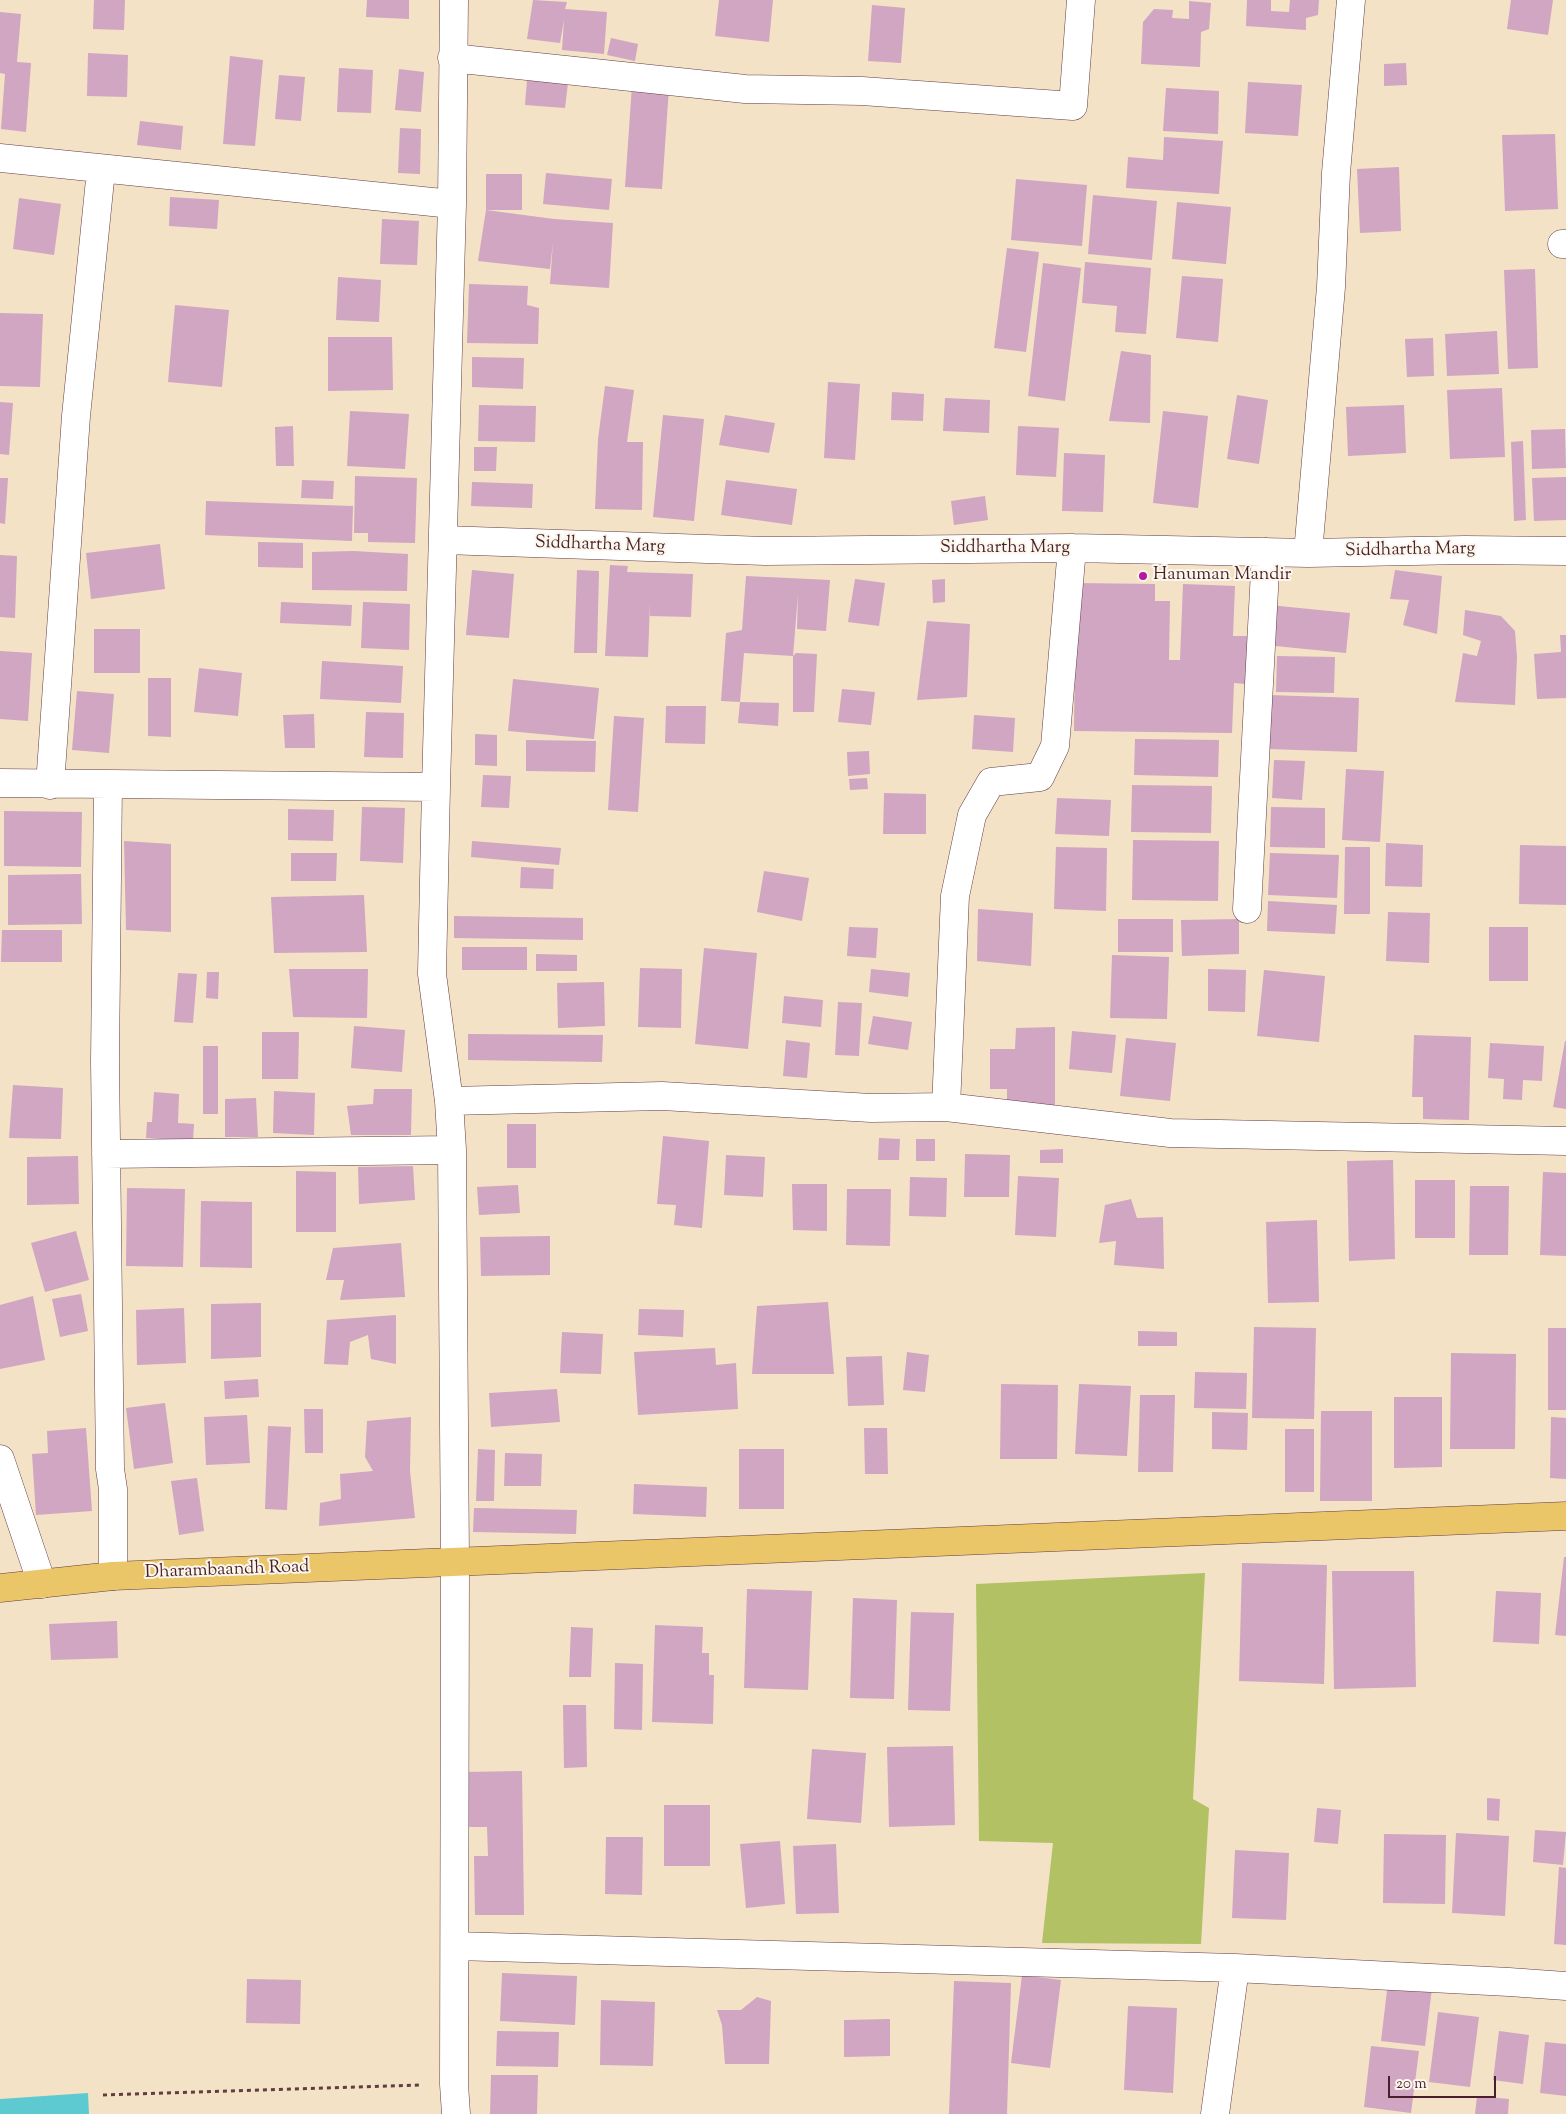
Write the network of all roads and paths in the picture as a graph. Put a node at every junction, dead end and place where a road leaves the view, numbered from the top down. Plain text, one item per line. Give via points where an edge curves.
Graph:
1 (454, 0) edge
2 (1081, 0) edge
3 (1351, 0) edge
4 (452, 58) junction
5 (0, 158) edge
6 (101, 170) junction
7 (452, 204) junction
8 (444, 540) junction
9 (1072, 548) junction
10 (1566, 551) edge
11 (1266, 552) junction
12 (1308, 553) junction
13 (0, 783) edge
14 (108, 784) junction
15 (50, 785) junction
16 (436, 787) junction
17 (1247, 909) dead end
18 (449, 1101) junction
19 (946, 1107) junction
20 (1566, 1141) edge
21 (452, 1150) junction
22 (106, 1154) junction
23 (0, 1459) edge
24 (1566, 1516) edge
25 (455, 1562) junction
26 (113, 1576) junction
27 (42, 1584) junction
28 (0, 1588) edge
29 (455, 1946) junction
30 (1235, 1968) junction
31 (1566, 1986) edge
32 (454, 2084) junction
33 (103, 2095) dead end
34 (456, 2114) edge
35 (1215, 2114) edge

1 - 4 street
2 - 4 street via 1073,106 862,92 745,89
3 - 12 street via 1336,173 1332,287
4 - 7 street
5 - 6 street
6 - 7 street
6 - 15 street via 76,416
7 - 8 street
8 - 9 street, Siddhartha Marg via 765,551
8 - 16 street
9 - 11 street, Siddhartha Marg
9 - 19 street via 1054,746 1040,777 991,782 972,815 955,896
10 - 12 street, Siddhartha Marg
11 - 12 street, Siddhartha Marg
11 - 17 street
13 - 15 street
14 - 15 street
14 - 16 street
14 - 22 street
16 - 18 street via 432,974
18 - 19 street via 662,1096 871,1108
18 - 21 street
19 - 20 street via 1170,1133
21 - 22 street
21 - 25 street
22 - 26 street
23 - 27 street
24 - 25 main road, Dharambaandh Road
25 - 26 main road, Dharambaandh Road
25 - 29 street
26 - 27 main road, Dharambaandh Road
27 - 28 main road, Dharambaandh Road
29 - 30 street
29 - 32 street
30 - 31 street
30 - 35 street
32 - 33 path
32 - 34 street

